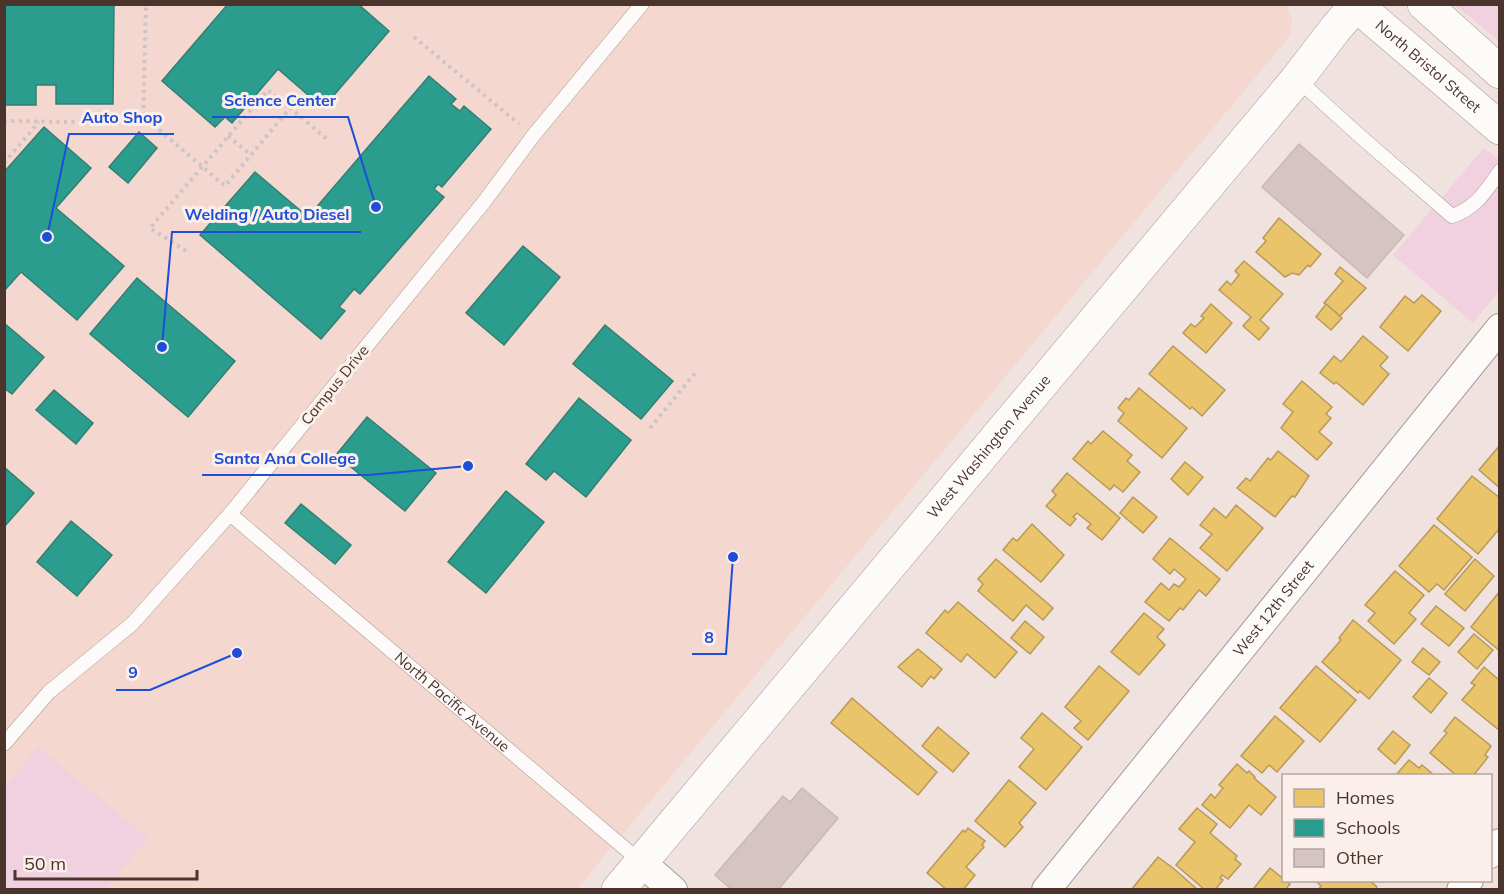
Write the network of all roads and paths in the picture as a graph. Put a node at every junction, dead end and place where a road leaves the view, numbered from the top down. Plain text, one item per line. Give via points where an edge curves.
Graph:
1 (146, 4) edge
2 (642, 4) edge
3 (1424, 4) edge
4 (1356, 5) edge
5 (414, 37) dead end
6 (1500, 72) edge
7 (1298, 79) junction
8 (290, 108) junction
9 (4, 121) edge
10 (39, 122) dead end
11 (143, 123) junction
12 (1500, 128) edge
13 (228, 136) junction
14 (533, 136) junction
15 (328, 140) dead end
16 (251, 155) junction
17 (4, 163) edge
18 (202, 167) junction
19 (1500, 171) edge
20 (186, 251) dead end
21 (1500, 328) edge
22 (696, 372) dead end
23 (650, 428) dead end
24 (230, 514) junction
25 (4, 744) edge
26 (641, 862) junction
27 (618, 890) edge
28 (673, 890) edge
29 (1046, 890) edge

1 - 11 path
2 - 14 lane, Campus Drive
3 - 6 street
4 - 7 street, West Washington Avenue
4 - 12 street, North Bristol Street
5 - 14 path
7 - 19 lane via 1452,216 1465,211 1485,193
7 - 26 street, West Washington Avenue
8 - 13 path via 268,90
8 - 15 path
8 - 16 path
9 - 11 path
10 - 17 path
11 - 18 path via 150,123
13 - 16 path
13 - 18 path
14 - 24 lane, Campus Drive via 484,202
16 - 18 path via 225,186
18 - 20 path via 150,228
21 - 29 street, West 12th Street
22 - 23 path
24 - 25 lane, Campus Drive via 132,624 50,692
24 - 26 lane, North Pacific Avenue
26 - 27 street, West Washington Avenue
26 - 28 street, North Pacific Avenue

